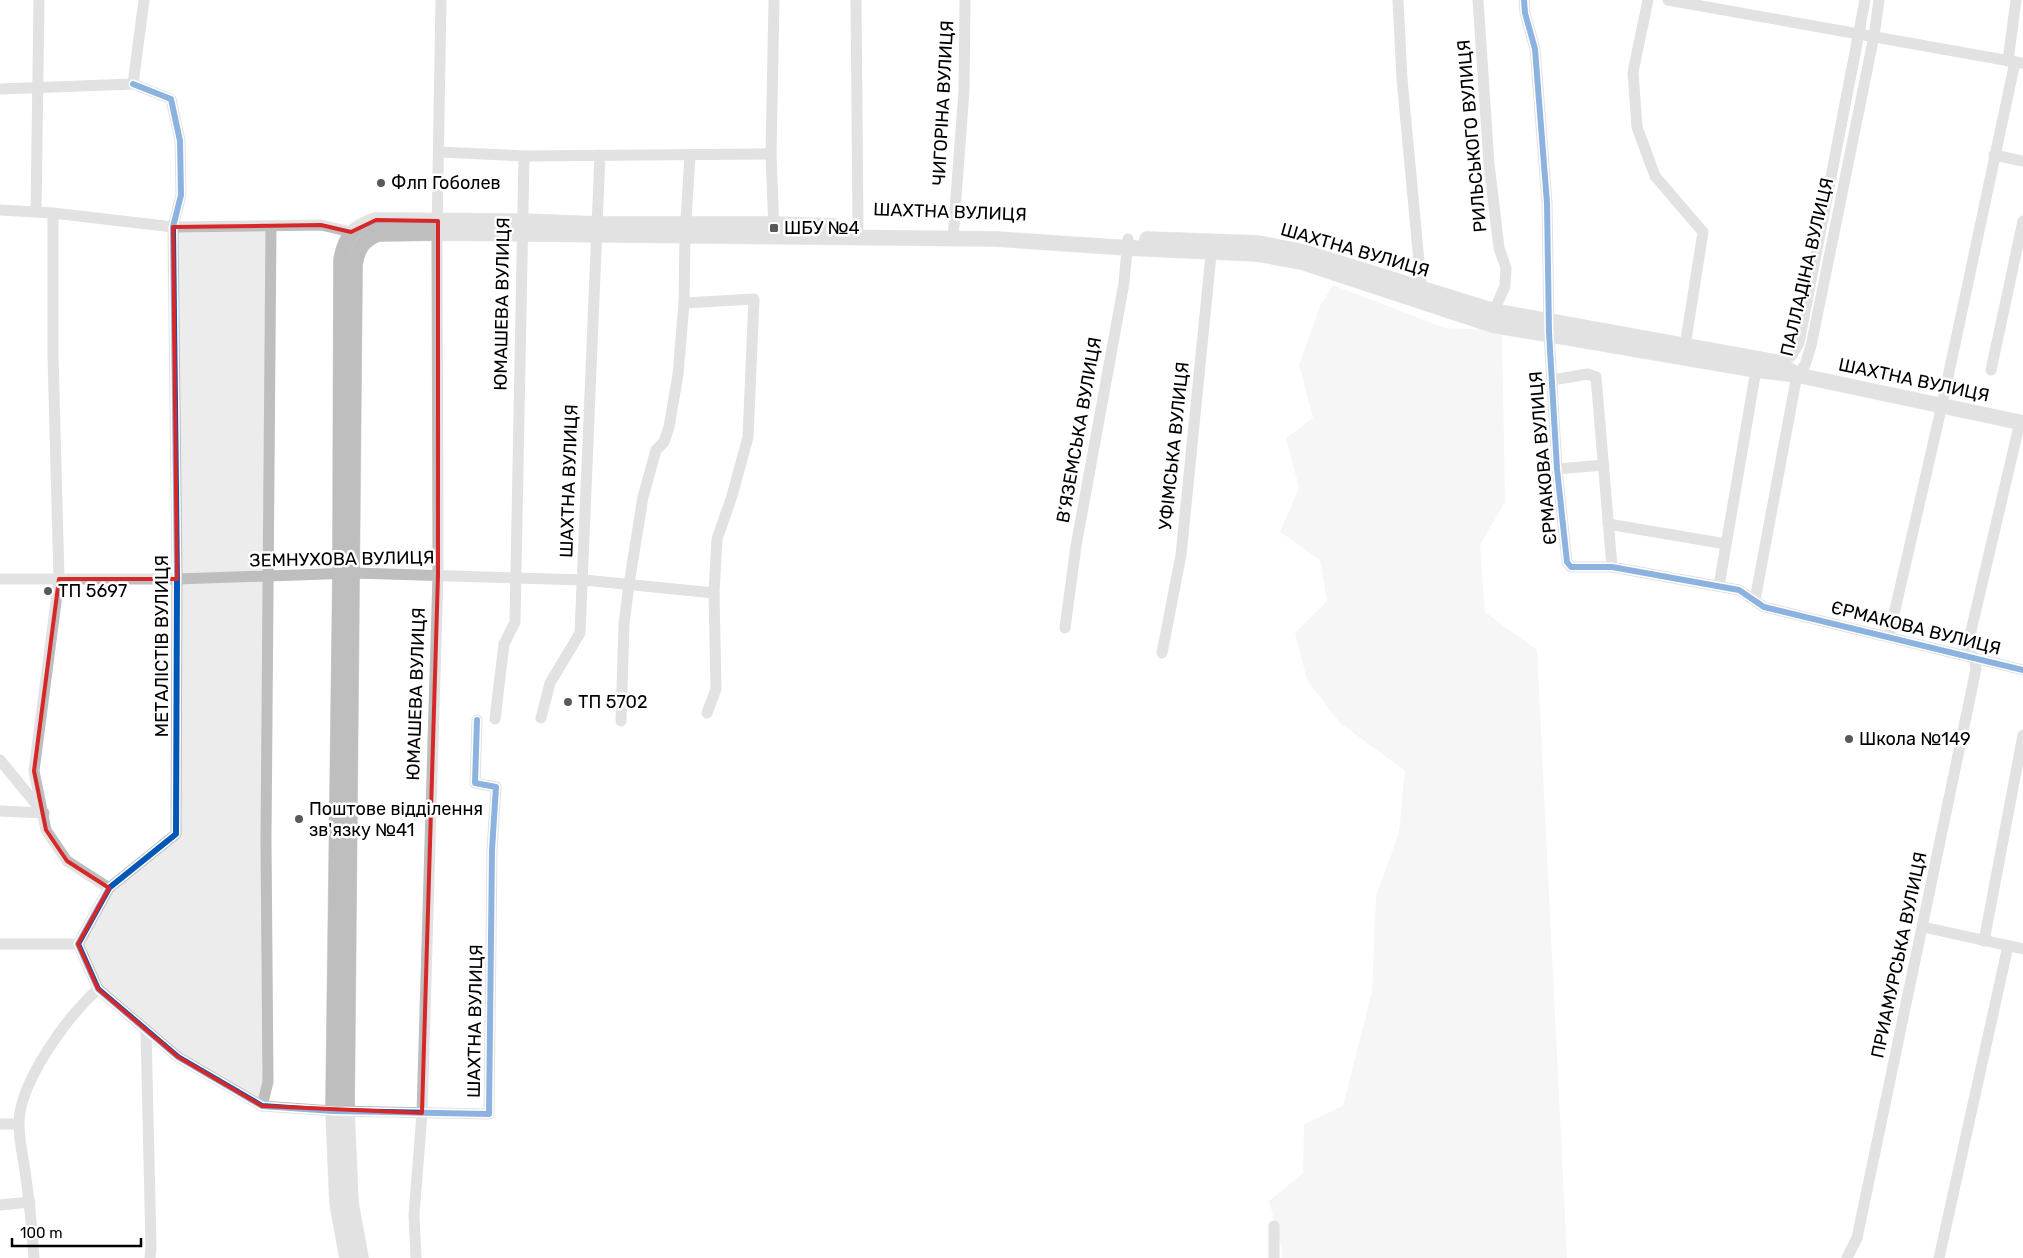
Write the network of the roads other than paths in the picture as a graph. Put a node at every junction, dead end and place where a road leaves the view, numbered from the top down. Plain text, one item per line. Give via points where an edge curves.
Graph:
1 (39, 0) edge
2 (144, 0) edge
3 (441, 0) edge
4 (774, 0) edge
5 (856, 0) edge
6 (965, 0) edge
7 (1398, 0) edge
8 (1478, 0) edge
9 (1524, 0) edge
10 (1648, 0) edge
11 (1668, 0) edge
12 (1865, 0) edge
13 (1879, 0) edge
14 (2016, 0) edge
15 (1860, 33) junction
16 (1874, 36) junction
17 (2015, 62) edge
18 (133, 84) junction
19 (39, 87) junction
20 (0, 89) edge
21 (439, 152) junction
22 (771, 154) junction
23 (600, 155) junction
24 (690, 155) junction
25 (1994, 155) junction
26 (524, 156) junction
27 (2023, 161) edge
28 (0, 210) edge
29 (36, 212) junction
30 (53, 213) junction
31 (2023, 221) edge
32 (271, 226) junction
33 (173, 227) junction
34 (437, 227) junction
35 (858, 227) junction
36 (521, 228) junction
37 (597, 230) junction
38 (686, 230) junction
39 (774, 230) junction
40 (351, 232) junction
41 (953, 235) junction
42 (1128, 244) junction
43 (1212, 247) junction
44 (1423, 296) junction
45 (684, 304) junction
46 (1493, 318) junction
47 (1549, 329) junction
48 (1685, 346) junction
49 (1792, 355) junction
50 (1776, 362) junction
51 (1756, 370) junction
52 (1992, 370) dead end
53 (1797, 375) junction
54 (1552, 380) junction
55 (1942, 405) junction
56 (2022, 423) edge
57 (1604, 465) junction
58 (1557, 469) junction
59 (1608, 524) junction
60 (1726, 544) junction
61 (1612, 567) junction
62 (347, 573) junction
63 (438, 575) junction
64 (269, 577) junction
65 (515, 578) junction
66 (59, 579) junction
67 (177, 579) junction
68 (0, 580) edge
69 (584, 580) junction
70 (628, 584) junction
71 (1719, 586) junction
72 (714, 593) junction
73 (1755, 600) junction
74 (1065, 628) dead end
75 (1889, 636) junction
76 (1162, 653) dead end
77 (1974, 658) junction
78 (2023, 670) edge
79 (707, 713) dead end
80 (541, 718) dead end
81 (495, 719) dead end
82 (477, 720) dead end
83 (621, 721) dead end
84 (2023, 735) edge
85 (0, 760) edge
86 (0, 811) edge
87 (44, 813) junction
88 (109, 888) junction
89 (1923, 927) junction
90 (1984, 941) junction
91 (0, 944) edge
92 (78, 944) junction
93 (2008, 946) junction
94 (2023, 949) edge
95 (98, 990) junction
96 (146, 1030) junction
97 (262, 1106) junction
98 (340, 1111) junction
99 (422, 1113) junction
100 (0, 1124) edge
101 (18, 1124) junction
102 (30, 1202) junction
103 (0, 1205) edge
104 (1274, 1226) dead end
105 (34, 1258) edge
106 (150, 1258) edge
107 (347, 1258) edge
108 (361, 1258) edge
109 (416, 1258) edge
110 (1274, 1258) edge
111 (1847, 1258) edge
112 (1939, 1258) edge

1 - 19 street
2 - 18 street
3 - 21 street, ЮМАШЕВА ВУЛИЦЯ
4 - 22 street
5 - 35 street
6 - 41 street, ЧИГОРІНА ВУЛИЦЯ via 960,156
7 - 44 street via 1402,79
8 - 46 street, РИЛЬСЬКОГО ВУЛИЦЯ via 1488,164 1499,248 1506,268 1505,286
9 - 47 street, ЄРМАКОВА ВУЛИЦЯ via 1524,14 1535,49 1547,203
10 - 48 street via 1634,72 1637,127 1655,176 1703,232
11 - 15 street
12 - 15 street
13 - 16 street, ПАЛЛАДІНА ВУЛИЦЯ
14 - 17 street
15 - 16 street
15 - 49 street via 1800,343
16 - 17 street
16 - 53 street, ПАЛЛАДІНА ВУЛИЦЯ via 1811,346 1805,365
17 - 25 street
18 - 19 street
18 - 33 street, МЕТАЛІСТІВ ВУЛИЦЯ via 171,99 180,141 181,195
19 - 20 street
19 - 29 street
21 - 26 street
21 - 34 street, ЮМАШЕВА ВУЛИЦЯ
22 - 24 street
22 - 39 street
23 - 24 street
23 - 26 street
23 - 37 street, ШАХТНА ВУЛИЦЯ
24 - 38 street
25 - 27 street
25 - 55 street
26 - 36 street, ЮМАШЕВА ВУЛИЦЯ
28 - 29 street
29 - 30 street
30 - 33 street
30 - 66 street
31 - 52 street
32 - 33 street
32 - 40 street via 321,225
32 - 64 street
33 - 67 street, МЕТАЛІСТІВ ВУЛИЦЯ
34 - 36 main road, ШАХТНА ВУЛИЦЯ
34 - 40 main road, ШАХТНА ВУЛИЦЯ via 376,220
34 - 62 main road, ШАХТНА ВУЛИЦЯ via 378,234 364,241 358,251 355,264
34 - 63 street, ЮМАШЕВА ВУЛИЦЯ
35 - 39 main road, ШАХТНА ВУЛИЦЯ
35 - 41 main road, ШАХТНА ВУЛИЦЯ
36 - 37 main road, ШАХТНА ВУЛИЦЯ
36 - 65 street, ЮМАШЕВА ВУЛИЦЯ
37 - 38 main road, ШАХТНА ВУЛИЦЯ
37 - 69 street, ШАХТНА ВУЛИЦЯ via 586,452
38 - 39 main road, ШАХТНА ВУЛИЦЯ
38 - 45 street
39 - 41 main road, ШАХТНА ВУЛИЦЯ
40 - 62 main road via 341,260
41 - 42 main road, ШАХТНА ВУЛИЦЯ
42 - 43 main road, ШАХТНА ВУЛИЦЯ
42 - 74 street, В’ЯЗЕМСЬКА ВУЛИЦЯ
43 - 44 main road, ШАХТНА ВУЛИЦЯ via 1258,243 1304,252
43 - 76 street, УФІМСЬКА ВУЛИЦЯ via 1181,555
44 - 46 main road, ШАХТНА ВУЛИЦЯ
45 - 70 street via 678,375 669,427 664,442 656,450 643,497
45 - 72 street via 754,299 748,437 717,539
46 - 47 main road, ШАХТНА ВУЛИЦЯ
47 - 48 main road, ШАХТНА ВУЛИЦЯ
47 - 51 main road, ШАХТНА ВУЛИЦЯ
47 - 54 street, ЄРМАКОВА ВУЛИЦЯ
48 - 50 main road, ШАХТНА ВУЛИЦЯ
49 - 50 street
49 - 53 street
50 - 53 main road, ШАХТНА ВУЛИЦЯ
51 - 53 main road, ШАХТНА ВУЛИЦЯ
51 - 60 street
53 - 55 main road, ШАХТНА ВУЛИЦЯ
53 - 73 street, ПАЛЛАДІНА ВУЛИЦЯ
54 - 57 street via 1588,374 1596,377
54 - 58 street, ЄРМАКОВА ВУЛИЦЯ
55 - 56 main road, ШАХТНА ВУЛИЦЯ
55 - 75 street
56 - 77 street via 1968,648
57 - 58 street
57 - 59 street
58 - 61 street, ЄРМАКОВА ВУЛИЦЯ via 1567,562 1577,569
59 - 60 street
59 - 61 street
60 - 71 street
61 - 71 street, ЄРМАКОВА ВУЛИЦЯ
62 - 63 street, ЗЕМНУХОВА ВУЛИЦЯ
62 - 64 street, ЗЕМНУХОВА ВУЛИЦЯ
62 - 98 main road
63 - 65 street, ЗЕМНУХОВА ВУЛИЦЯ
63 - 99 street, ЮМАШЕВА ВУЛИЦЯ
64 - 67 street, ЗЕМНУХОВА ВУЛИЦЯ
64 - 97 street via 268,1082
65 - 69 street, ЗЕМНУХОВА ВУЛИЦЯ
65 - 81 street, ЮМАШЕВА ВУЛИЦЯ via 514,622 504,644
66 - 67 street, ЗЕМНУХОВА ВУЛИЦЯ
66 - 68 street, ЗЕМНУХОВА ВУЛИЦЯ
66 - 87 street via 34,771
67 - 88 street, МЕТАЛІСТІВ ВУЛИЦЯ via 176,834
69 - 70 street, ЗЕМНУХОВА ВУЛИЦЯ
69 - 80 street, ШАХТНА ВУЛИЦЯ via 580,633 550,683
70 - 72 street, ЗЕМНУХОВА ВУЛИЦЯ
70 - 83 street
71 - 73 street, ЄРМАКОВА ВУЛИЦЯ via 1738,590
72 - 79 street via 716,689
73 - 75 street, ЄРМАКОВА ВУЛИЦЯ via 1764,607
75 - 77 street, ЄРМАКОВА ВУЛИЦЯ
77 - 78 street, ЄРМАКОВА ВУЛИЦЯ
77 - 89 street, ПРИАМУРСЬКА ВУЛИЦЯ via 1976,669
82 - 99 street, ШАХТНА ВУЛИЦЯ via 475,783 496,787 492,850 489,1114
84 - 90 street
85 - 87 street
86 - 87 street
87 - 88 street via 46,830 67,861
88 - 92 street, МЕТАЛІСТІВ ВУЛИЦЯ
89 - 90 street
89 - 111 street, ПРИАМУРСЬКА ВУЛИЦЯ via 1857,1238
90 - 93 street
91 - 92 street
92 - 95 street
93 - 94 street
93 - 112 street
95 - 96 street
95 - 101 street via 79,1006 50,1048 25,1092
96 - 97 street via 178,1057
96 - 106 street
97 - 98 street, ШАХТНА ВУЛИЦЯ
98 - 99 street, ШАХТНА ВУЛИЦЯ
98 - 107 main road via 337,1203
98 - 108 main road
99 - 109 street, ЮМАШЕВА ВУЛИЦЯ via 414,1215
100 - 101 street
101 - 102 street
102 - 103 street
102 - 105 street
104 - 110 street

